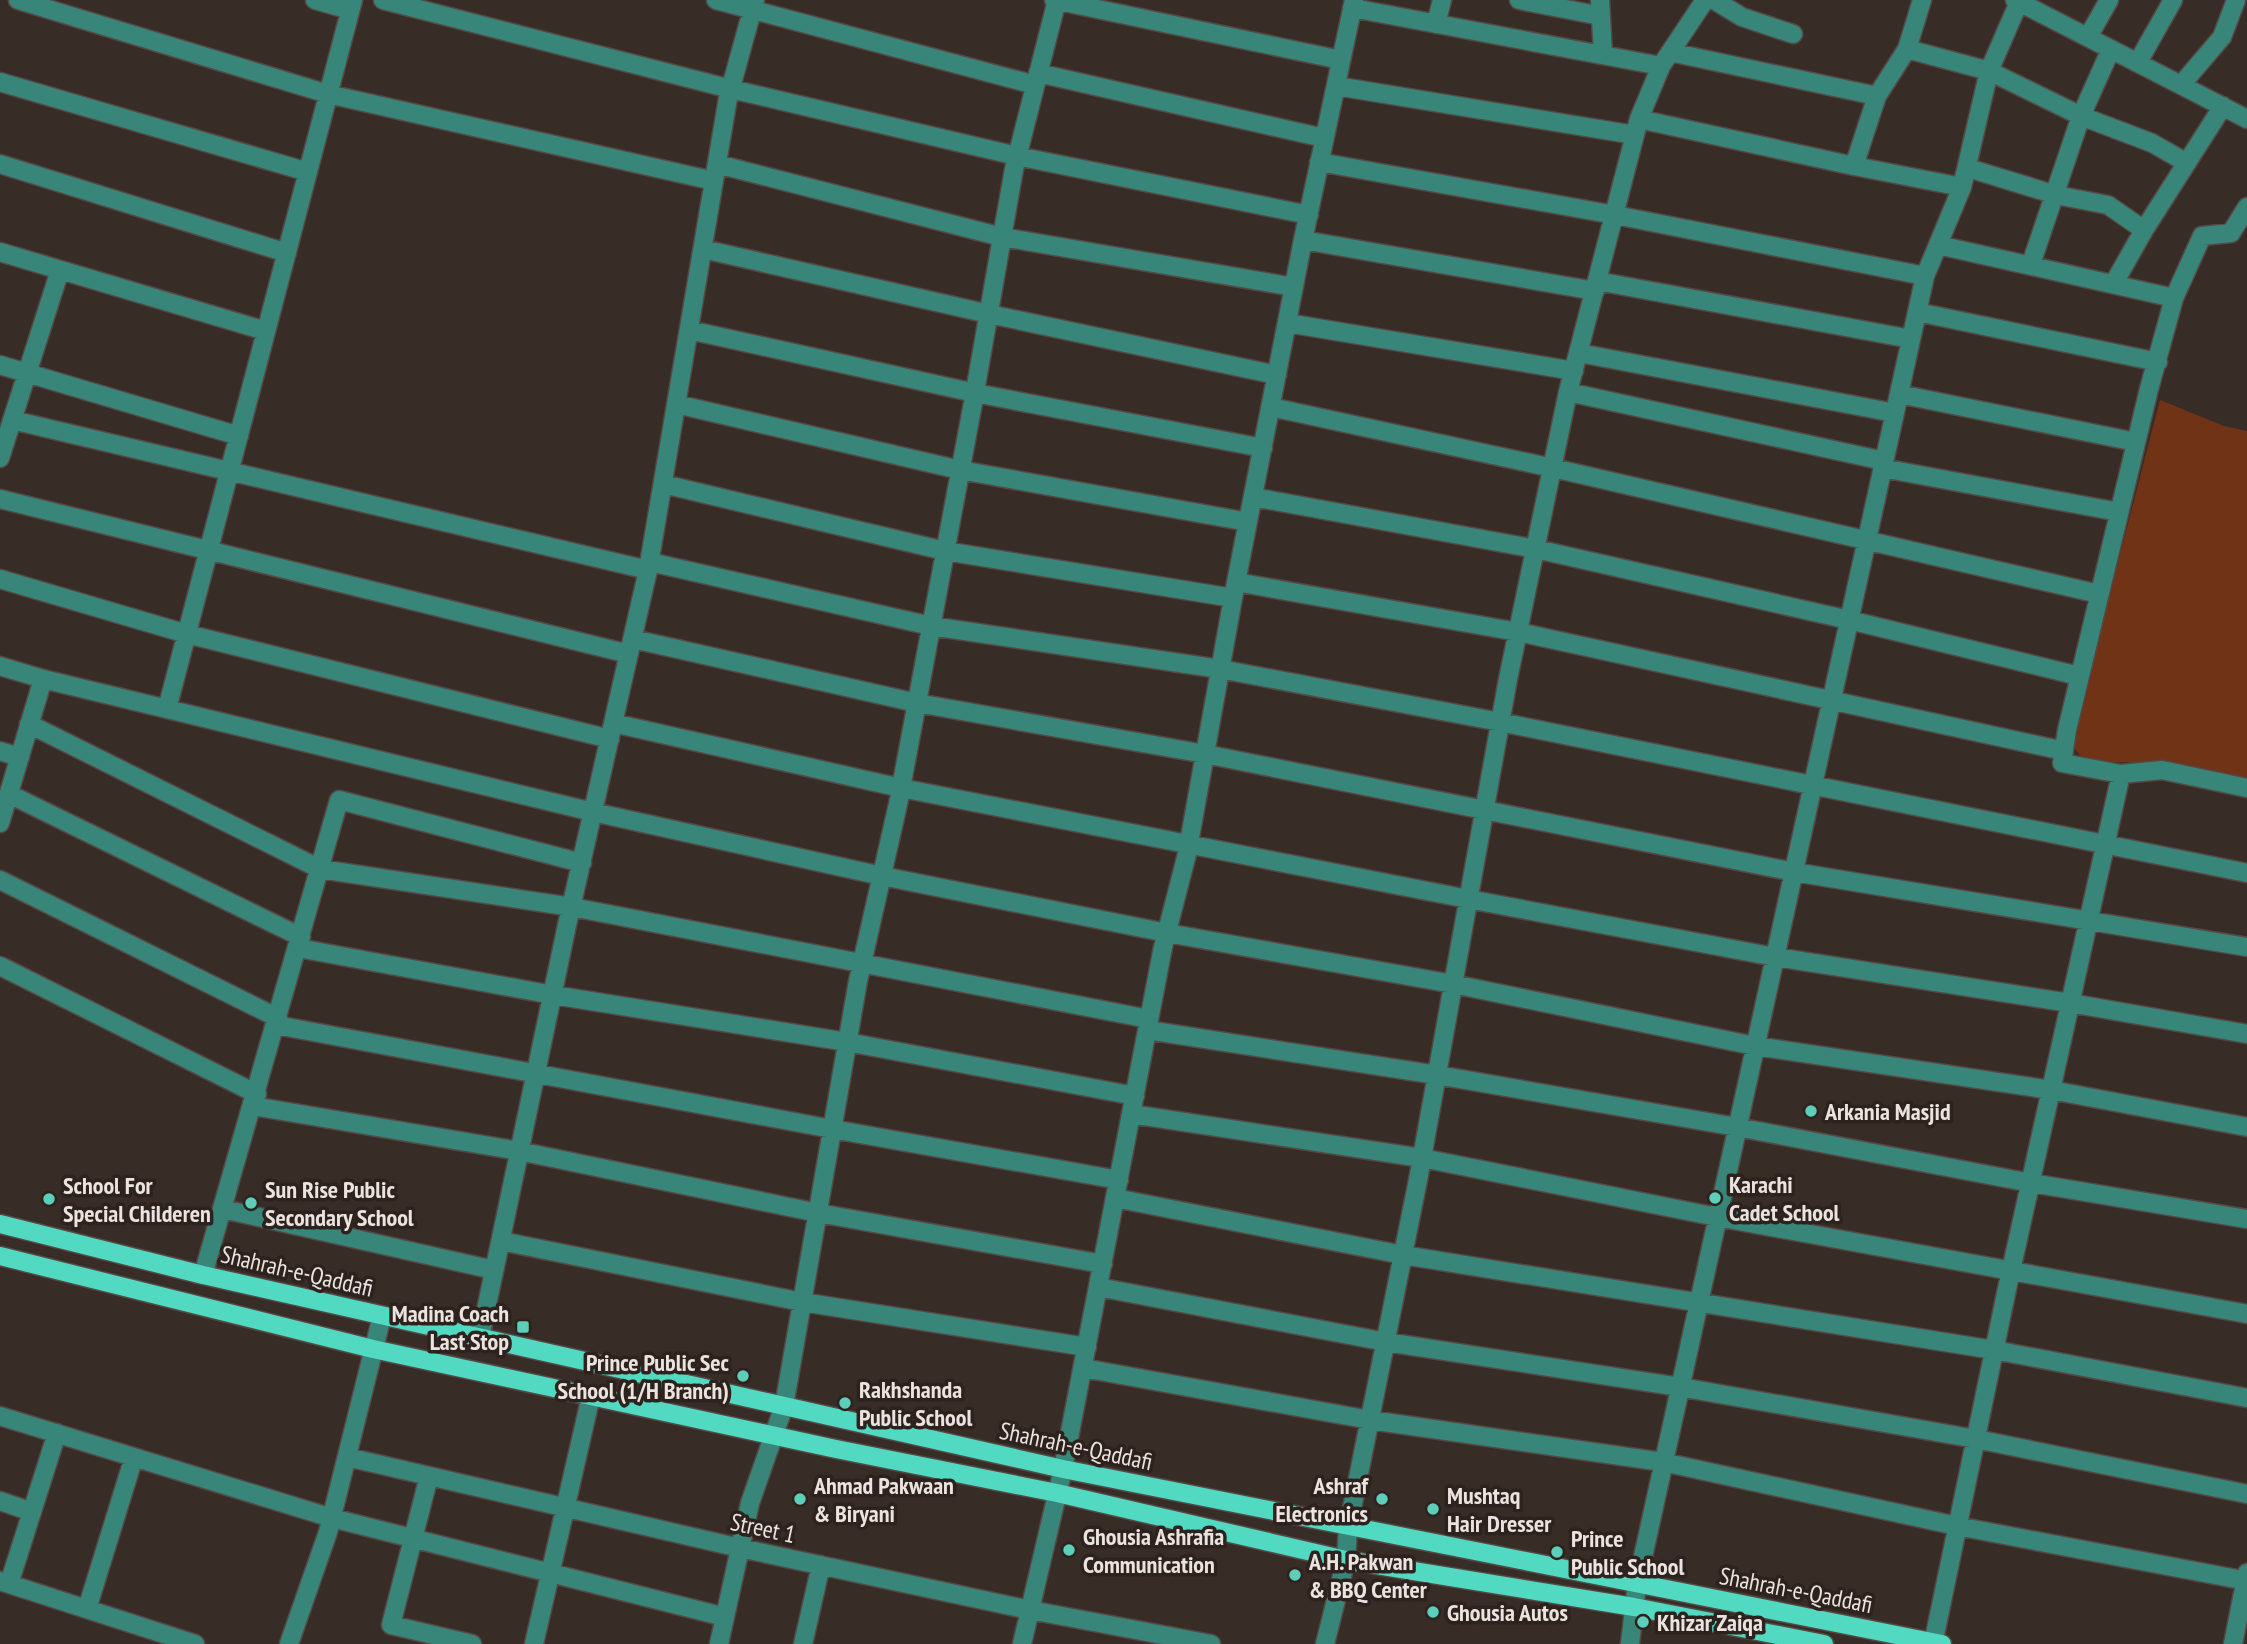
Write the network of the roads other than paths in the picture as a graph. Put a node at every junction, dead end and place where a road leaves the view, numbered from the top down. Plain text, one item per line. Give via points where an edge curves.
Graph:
1 (18, 0) edge
2 (315, 0) edge
3 (383, 0) edge
4 (716, 0) edge
5 (1056, 0) edge
6 (1442, 0) edge
7 (1519, 0) edge
8 (1704, 0) edge
9 (1714, 0) edge
10 (1922, 0) edge
11 (2109, 0) edge
12 (2173, 0) edge
13 (2236, 0) edge
14 (2017, 1) edge
15 (1353, 4) edge
16 (351, 5) edge
17 (753, 5) edge
18 (1601, 8) edge
19 (1436, 24) junction
20 (1793, 34) dead end
21 (2088, 37) junction
22 (1908, 49) junction
23 (2111, 49) junction
24 (1603, 55) junction
25 (1665, 59) junction
26 (1341, 60) junction
27 (2138, 62) junction
28 (1989, 71) junction
29 (1037, 79) junction
30 (0, 82) edge
31 (2181, 85) junction
32 (1336, 86) junction
33 (730, 89) junction
34 (328, 94) junction
35 (1877, 96) junction
36 (2223, 106) junction
37 (2081, 116) junction
38 (2247, 118) edge
39 (1637, 127) junction
40 (1325, 138) junction
41 (1017, 156) junction
42 (1319, 162) junction
43 (2187, 163) junction
44 (0, 164) edge
45 (1854, 166) junction
46 (1968, 168) junction
47 (308, 172) junction
48 (716, 172) junction
49 (1962, 187) junction
50 (2056, 195) junction
51 (2247, 207) edge
52 (1308, 215) junction
53 (1615, 215) junction
54 (2144, 230) junction
55 (1002, 237) junction
56 (1304, 240) junction
57 (1938, 246) junction
58 (703, 248) junction
59 (0, 252) edge
60 (287, 253) junction
61 (2031, 264) junction
62 (60, 270) junction
63 (1924, 276) junction
64 (2114, 283) junction
65 (1596, 286) junction
66 (1294, 287) junction
67 (2174, 298) junction
68 (1917, 312) junction
69 (989, 314) junction
70 (1287, 323) junction
71 (689, 330) junction
72 (266, 331) junction
73 (1911, 339) junction
74 (1579, 353) junction
75 (2158, 362) junction
76 (0, 365) edge
77 (1574, 371) junction
78 (26, 373) junction
79 (1277, 375) junction
80 (1568, 392) junction
81 (975, 393) junction
82 (1899, 394) junction
83 (676, 404) junction
84 (1271, 407) junction
85 (1895, 413) junction
86 (12, 420) junction
87 (239, 436) junction
88 (2136, 442) junction
89 (1263, 448) junction
90 (1, 450) edge
91 (1883, 465) junction
92 (1553, 468) junction
93 (961, 470) junction
94 (229, 472) junction
95 (663, 484) junction
96 (1253, 497) junction
97 (0, 499) edge
98 (2119, 512) junction
99 (1248, 522) junction
100 (1867, 541) junction
101 (1536, 549) junction
102 (209, 550) junction
103 (945, 551) junction
104 (649, 566) junction
105 (0, 579) edge
106 (1235, 590) junction
107 (2099, 594) junction
108 (1849, 620) junction
109 (931, 626) junction
110 (1518, 632) junction
111 (187, 634) junction
112 (631, 647) junction
113 (0, 666) edge
114 (1220, 669) junction
115 (2079, 676) junction
116 (43, 679) junction
117 (1831, 701) junction
118 (917, 703) junction
119 (167, 709) junction
120 (1500, 722) junction
121 (29, 724) junction
122 (612, 731) junction
123 (0, 751) edge
124 (2064, 751) junction
125 (1205, 754) junction
126 (20, 757) junction
127 (2121, 774) junction
128 (1812, 786) junction
129 (901, 788) junction
130 (2247, 788) edge
131 (9, 794) junction
132 (1485, 809) junction
133 (593, 812) junction
134 (0, 823) edge
135 (2106, 843) junction
136 (1189, 844) junction
137 (582, 863) junction
138 (320, 869) junction
139 (1794, 872) junction
140 (2247, 873) edge
141 (882, 876) junction
142 (0, 880) edge
143 (1468, 900) junction
144 (572, 907) junction
145 (2089, 920) junction
146 (1167, 933) junction
147 (299, 943) junction
148 (2247, 947) edge
149 (1775, 957) junction
150 (862, 965) junction
151 (0, 966) edge
152 (1453, 984) junction
153 (553, 995) junction
154 (2070, 1003) junction
155 (277, 1021) junction
156 (1148, 1025) junction
157 (2247, 1034) edge
158 (847, 1042) junction
159 (1755, 1046) junction
160 (536, 1073) junction
161 (1437, 1075) junction
162 (2051, 1090) junction
163 (1135, 1096) junction
164 (255, 1100) junction
165 (1131, 1114) junction
166 (1737, 1127) junction
167 (2247, 1127) edge
168 (832, 1129) junction
169 (519, 1151) junction
170 (1422, 1158) junction
171 (1119, 1180) junction
172 (2031, 1183) junction
173 (1115, 1198) junction
174 (223, 1209) junction
175 (818, 1213) junction
176 (1717, 1217) junction
177 (2247, 1219) edge
178 (0, 1224) edge
179 (500, 1241) junction
180 (1403, 1255) junction
181 (0, 1256) edge
182 (1102, 1264) junction
183 (494, 1270) junction
184 (2011, 1271) junction
185 (203, 1275) junction
186 (1098, 1287) junction
187 (802, 1302) junction
188 (1698, 1304) junction
189 (2247, 1314) edge
190 (382, 1316) junction
191 (480, 1338) junction
192 (1385, 1342) junction
193 (1087, 1347) junction
194 (373, 1349) junction
195 (1994, 1350) junction
196 (1083, 1368) junction
197 (1680, 1387) junction
198 (591, 1396) junction
199 (2247, 1398) edge
200 (784, 1406) junction
201 (0, 1416) edge
202 (1370, 1420) junction
203 (57, 1433) junction
204 (772, 1435) junction
205 (1976, 1439) junction
206 (134, 1457) junction
207 (347, 1457) junction
208 (1663, 1462) junction
209 (1063, 1469) junction
210 (429, 1476) junction
211 (1057, 1493) junction
212 (2247, 1494) edge
213 (0, 1501) edge
214 (565, 1507) junction
215 (32, 1512) junction
216 (332, 1518) junction
217 (1958, 1527) junction
218 (1349, 1528) junction
219 (413, 1540) junction
220 (740, 1548) junction
221 (1346, 1560) junction
222 (821, 1565) junction
223 (550, 1574) junction
224 (2247, 1578) edge
225 (5, 1583) edge
226 (1637, 1584) junction
227 (1634, 1607) junction
228 (87, 1609) junction
229 (1030, 1610) junction
230 (725, 1617) junction
231 (1936, 1643) edge
232 (195, 1644) edge
233 (289, 1644) edge
234 (472, 1644) edge
235 (534, 1644) edge
236 (719, 1644) edge
237 (803, 1644) edge
238 (1022, 1644) edge
239 (1211, 1644) edge
240 (1325, 1644) edge
241 (1630, 1644) edge
242 (1824, 1644) edge
243 (2233, 1644) edge

1 - 34 street
2 - 16 street
3 - 33 street
4 - 17 street
5 - 26 street
5 - 29 street
6 - 19 street
7 - 18 street
8 - 25 street
9 - 20 street via 1742,17
10 - 22 street
11 - 21 street
12 - 27 street
13 - 31 street via 2222,37
14 - 21 street
14 - 28 street
15 - 19 street
15 - 26 street
16 - 34 street
17 - 29 street
17 - 33 street
18 - 24 street
19 - 24 street
21 - 23 street
22 - 28 street
22 - 35 street
23 - 27 street
23 - 37 street
24 - 25 street
25 - 35 street
25 - 39 street
26 - 32 street
27 - 31 street
28 - 37 street
28 - 46 street
29 - 40 street
29 - 41 street
30 - 47 street
31 - 36 street
32 - 39 street
32 - 40 street
33 - 41 street
33 - 48 street
34 - 47 street
34 - 48 street
35 - 45 street
36 - 38 street
36 - 43 street
37 - 43 street via 2152,143
37 - 50 street
39 - 45 street
39 - 53 street
40 - 42 street
41 - 52 street
41 - 55 street
42 - 52 street
42 - 53 street
43 - 54 street
44 - 60 street
45 - 49 street
46 - 49 street
46 - 50 street
47 - 60 street
48 - 55 street
48 - 58 street
49 - 57 street
50 - 54 street via 2108,205
50 - 61 street
51 - 67 street via 2231,233 2202,236
52 - 56 street
53 - 63 street
53 - 65 street
54 - 64 street
55 - 66 street
55 - 69 street
56 - 65 street
56 - 66 street
57 - 61 street
57 - 63 street
58 - 69 street
58 - 71 street
59 - 62 street
60 - 72 street
61 - 64 street
62 - 72 street
62 - 78 street
63 - 68 street
64 - 67 street
65 - 73 street
65 - 74 street
66 - 70 street
67 - 75 street
68 - 73 street
68 - 75 street
69 - 79 street
69 - 81 street
70 - 77 street
70 - 79 street
71 - 81 street
71 - 83 street
72 - 87 street
73 - 82 street
74 - 77 street
74 - 85 street
75 - 88 street
76 - 78 street
77 - 80 street
78 - 86 street
78 - 87 street
79 - 84 street
80 - 91 street
80 - 92 street
81 - 89 street
81 - 93 street
82 - 85 street
82 - 88 street
83 - 93 street
83 - 95 street
84 - 89 street
84 - 92 street
85 - 91 street
86 - 90 street
86 - 94 street
87 - 94 street
88 - 98 street
89 - 96 street
91 - 98 street
91 - 100 street
92 - 100 street
92 - 101 street
93 - 99 street
93 - 103 street
94 - 102 street
94 - 104 street
95 - 103 street
95 - 104 street
96 - 99 street
96 - 101 street
97 - 102 street
98 - 107 street
99 - 106 street
100 - 107 street
100 - 108 street
101 - 108 street
101 - 110 street
102 - 111 street
102 - 112 street
103 - 106 street
103 - 109 street
104 - 109 street
104 - 112 street
105 - 111 street
106 - 110 street
106 - 114 street
107 - 115 street
108 - 115 street
108 - 117 street
109 - 114 street
109 - 118 street
110 - 117 street
110 - 120 street
111 - 119 street
111 - 122 street
112 - 118 street
112 - 122 street
113 - 116 street
114 - 120 street
114 - 125 street
115 - 124 street
116 - 119 street
116 - 121 street
117 - 124 street
117 - 128 street
118 - 125 street
118 - 129 street
119 - 133 street
120 - 128 street
120 - 132 street
121 - 126 street
121 - 138 street
122 - 129 street
122 - 133 street
123 - 126 street
124 - 127 street via 2062,763
125 - 132 street
125 - 136 street
126 - 131 street
127 - 130 street via 2162,770
127 - 135 street
128 - 135 street
128 - 139 street
129 - 136 street
129 - 141 street
131 - 134 street
131 - 147 street
132 - 139 street
132 - 143 street
133 - 137 street
133 - 141 street
135 - 140 street
135 - 145 street
136 - 143 street
136 - 146 street
137 - 138 street via 339,800
137 - 144 street
138 - 144 street
138 - 147 street
139 - 145 street
139 - 149 street
141 - 146 street
141 - 150 street
142 - 155 street
143 - 149 street
143 - 152 street
144 - 150 street
144 - 153 street
145 - 148 street
145 - 154 street
146 - 152 street
146 - 156 street
147 - 153 street
147 - 155 street
149 - 154 street
149 - 159 street
150 - 156 street
150 - 158 street
151 - 164 street
152 - 159 street
152 - 161 street
153 - 158 street
153 - 160 street
154 - 157 street
154 - 162 street
155 - 160 street
155 - 164 street
156 - 161 street
156 - 163 street
158 - 163 street
158 - 168 street
159 - 162 street
159 - 166 street
160 - 168 street
160 - 169 street
161 - 166 street
161 - 170 street
162 - 167 street
162 - 172 street
163 - 165 street
164 - 169 street
164 - 174 street
165 - 170 street
165 - 171 street
166 - 172 street
166 - 176 street
168 - 171 street
168 - 175 street
169 - 175 street
169 - 179 street
170 - 176 street
170 - 180 street
171 - 173 street
172 - 177 street
172 - 184 street
173 - 180 street
173 - 182 street
174 - 183 street
174 - 185 street
175 - 182 street
175 - 187 street
176 - 184 street
176 - 188 street
178 - 185 main road, Shahrah-e-Qaddafi
179 - 183 street
179 - 187 street
180 - 188 street
180 - 192 street
181 - 194 main road, Shahrah-e-Qaddafi
182 - 186 street
183 - 191 street
184 - 189 street
184 - 195 street
185 - 190 main road, Shahrah-e-Qaddafi
186 - 192 street
186 - 193 street
187 - 193 street
187 - 200 street
188 - 195 street
188 - 197 street
190 - 191 main road, Shahrah-e-Qaddafi
190 - 194 street
191 - 200 main road, Shahrah-e-Qaddafi
192 - 197 street
192 - 202 street
193 - 196 street
194 - 198 main road, Shahrah-e-Qaddafi
194 - 207 street
195 - 199 street
195 - 205 street
196 - 202 street
196 - 209 street
197 - 205 street
197 - 208 street
198 - 204 main road, Shahrah-e-Qaddafi
198 - 214 street
200 - 204 street
200 - 209 main road, Shahrah-e-Qaddafi
201 - 203 street
202 - 208 street
202 - 218 street
203 - 206 street
203 - 215 street
204 - 211 main road, Shahrah-e-Qaddafi
204 - 220 street
205 - 212 street
205 - 217 street
206 - 216 street
206 - 228 street
207 - 210 street, Street 1
207 - 216 street
208 - 217 street
208 - 226 street
209 - 211 street
209 - 218 main road, Shahrah-e-Qaddafi
210 - 214 street, Street 1
210 - 219 street
211 - 221 main road, Shahrah-e-Qaddafi
211 - 229 street
213 - 215 street
214 - 220 street, Street 1
214 - 223 street
215 - 225 street
216 - 219 street
216 - 233 street
217 - 224 street
217 - 231 street
218 - 221 street
218 - 226 main road, Shahrah-e-Qaddafi
219 - 223 street
219 - 234 street via 391,1625
220 - 222 street, Street 1
220 - 230 street
221 - 227 main road, Shahrah-e-Qaddafi
221 - 240 street
222 - 229 street, Street 1
222 - 237 street
223 - 230 street
223 - 235 street
224 - 243 street
225 - 228 street
226 - 227 street
226 - 231 main road, Shahrah-e-Qaddafi
227 - 241 street
227 - 242 main road, Shahrah-e-Qaddafi
228 - 232 street
229 - 238 street
229 - 239 street, Street 1
230 - 236 street

